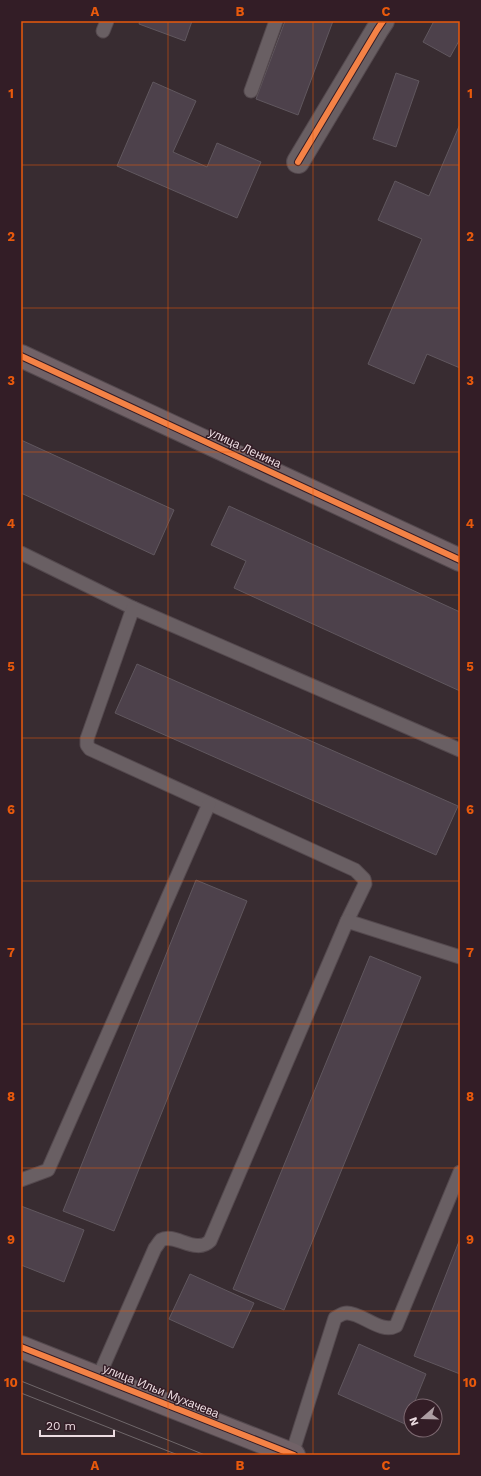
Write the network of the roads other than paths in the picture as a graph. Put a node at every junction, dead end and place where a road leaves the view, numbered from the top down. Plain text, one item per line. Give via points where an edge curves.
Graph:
1 (276, 21) edge
2 (383, 21) edge
3 (251, 91) dead end
4 (298, 162) dead end
5 (21, 356) edge
6 (21, 553) edge
7 (460, 560) edge
8 (134, 608) junction
9 (460, 750) edge
10 (209, 804) junction
11 (347, 921) junction
12 (460, 957) edge
13 (460, 1172) edge
14 (21, 1180) edge
15 (21, 1347) edge
16 (98, 1378) junction
17 (293, 1455) edge

1 - 3 lane
2 - 4 street
5 - 7 street, улица Ленина
6 - 8 lane
8 - 9 lane
8 - 10 lane via 87,745 90,749
10 - 11 lane via 362,875 365,884
10 - 14 lane via 48,1170
11 - 12 lane
11 - 16 lane via 210,1241 200,1246 168,1239 161,1240
13 - 17 lane via 396,1326 387,1329 348,1313 335,1318
15 - 16 street, улица Ильи Мухачева
16 - 17 street, улица Ильи Мухачева

